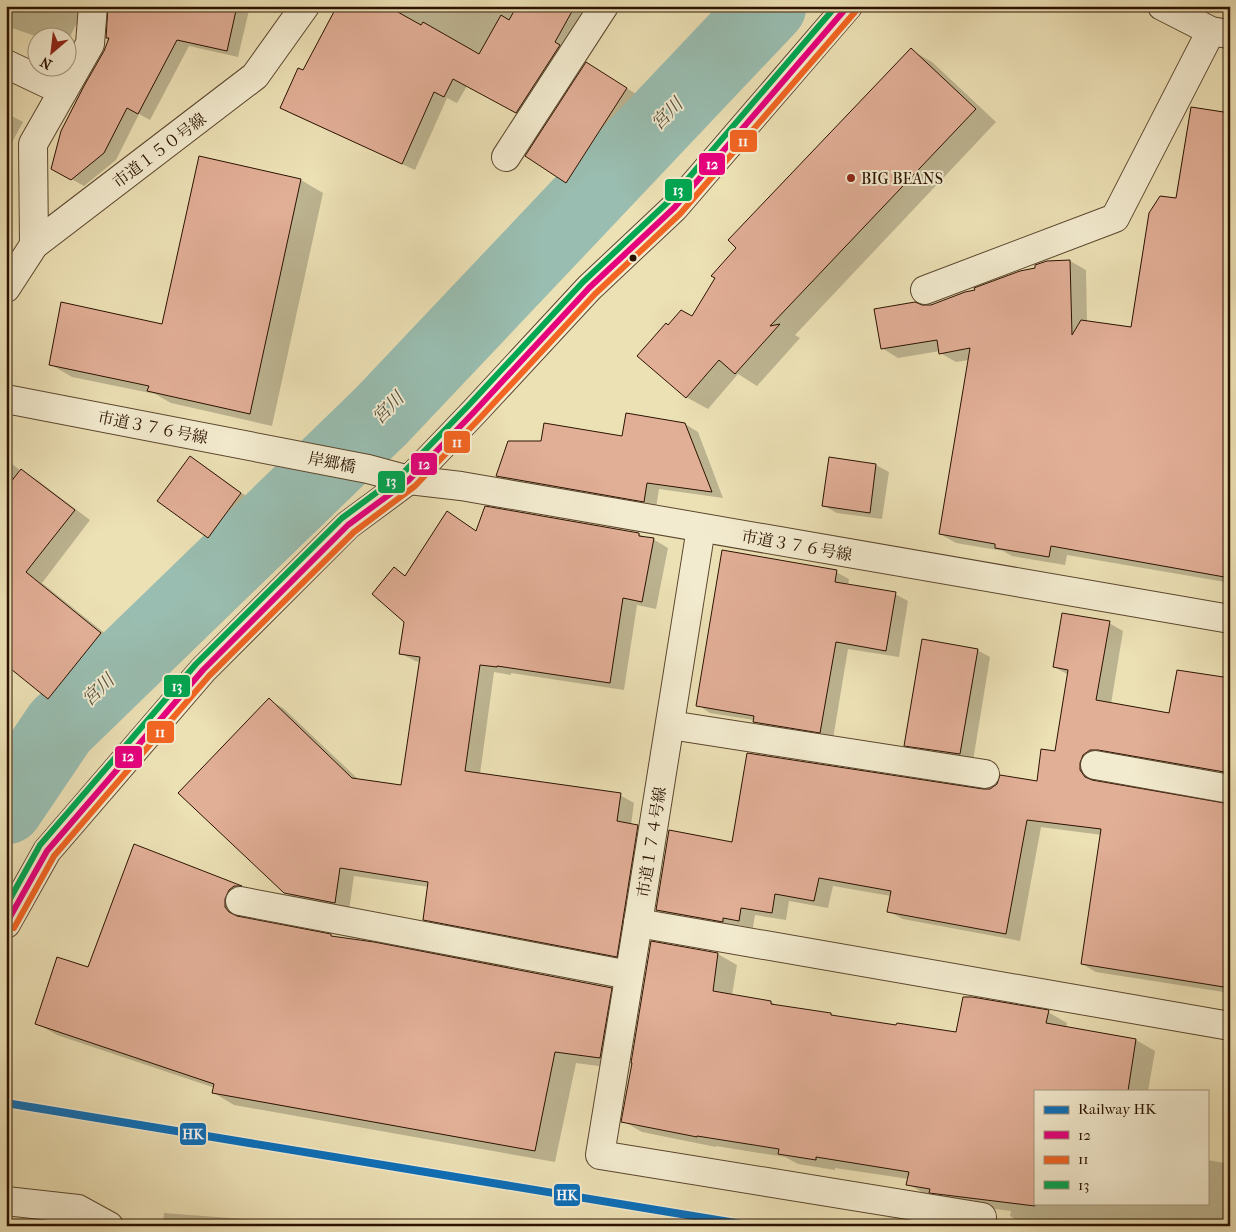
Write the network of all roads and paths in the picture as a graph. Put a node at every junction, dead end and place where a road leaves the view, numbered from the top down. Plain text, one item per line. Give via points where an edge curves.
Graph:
1 (93, 6) edge
2 (305, 6) edge
3 (604, 6) edge
4 (848, 6) edge
5 (1162, 6) edge
6 (1220, 33) edge
7 (6, 64) edge
8 (63, 92) junction
9 (506, 157) dead end
10 (34, 245) junction
11 (6, 288) edge
12 (925, 290) dead end
13 (6, 399) edge
14 (300, 456) joint
15 (365, 468) joint
16 (408, 480) junction
17 (701, 528) junction
18 (1230, 619) edge
19 (670, 726) junction
20 (1095, 765) dead end
21 (985, 774) dead end
22 (1230, 789) edge
23 (240, 901) dead end
24 (638, 923) junction
25 (6, 924) edge
26 (629, 975) junction
27 (1230, 1026) edge
28 (6, 1201) edge
29 (982, 1217) dead end
30 (109, 1226) edge

1 - 8 street via 90,44
2 - 10 street, 市道１５０号線 via 256,76
3 - 9 street
4 - 16 street via 674,208 589,288
5 - 6 street
6 - 12 street via 1116,218
7 - 8 street
8 - 10 street via 33,144
10 - 11 street, 市道１５０号線
13 - 14 street, 市道３７６号線
14 - 15 street, 岸郷橋
15 - 16 street, 市道３７６号線
16 - 17 street, 市道３７６号線
16 - 25 street via 348,524 203,670 47,851
17 - 18 street, 市道３７６号線
17 - 19 street, 市道１７４号線
19 - 21 street
19 - 24 street, 市道１７４号線
20 - 22 street
23 - 26 street
24 - 26 street, 市道１７４号線
24 - 27 street
26 - 29 street, 市道１７４号線 via 600,1155
28 - 30 street via 78,1209

